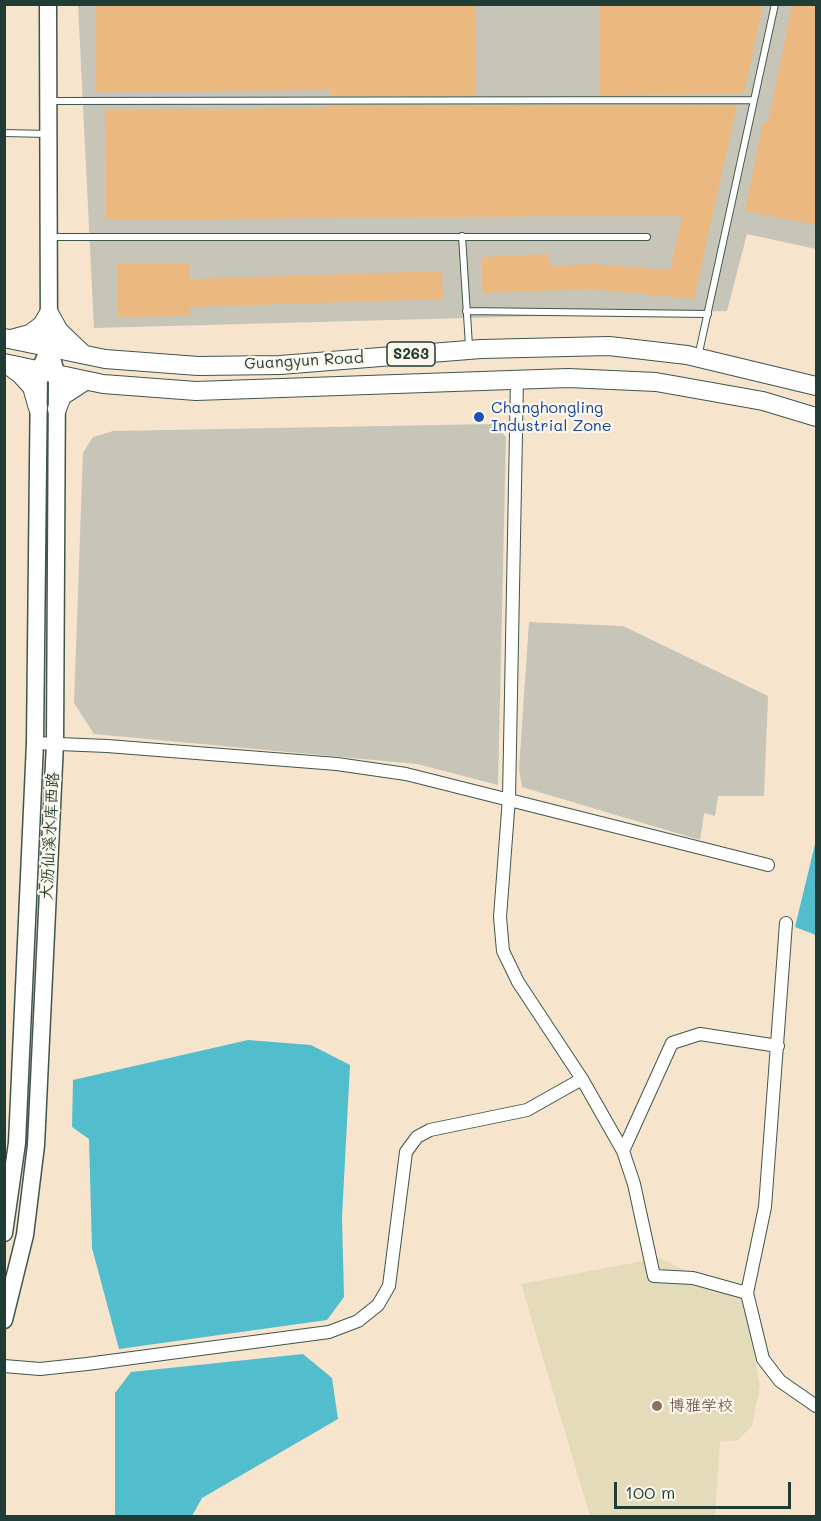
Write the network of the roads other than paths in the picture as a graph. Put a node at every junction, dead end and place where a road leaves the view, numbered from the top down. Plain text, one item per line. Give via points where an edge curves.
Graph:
1 (48, 4) edge
2 (775, 4) edge
3 (754, 100) junction
4 (48, 101) junction
5 (4, 133) edge
6 (49, 134) junction
7 (462, 236) junction
8 (49, 237) junction
9 (647, 237) dead end
10 (466, 311) junction
11 (49, 313) junction
12 (708, 314) junction
13 (7, 339) edge
14 (49, 349) junction
15 (469, 350) junction
16 (84, 356) junction
17 (698, 357) junction
18 (4, 363) edge
19 (39, 371) junction
20 (57, 376) junction
21 (517, 380) junction
22 (86, 381) junction
23 (816, 386) edge
24 (38, 408) junction
25 (57, 409) junction
26 (816, 417) edge
27 (35, 743) junction
28 (55, 743) junction
29 (509, 798) junction
30 (768, 865) dead end
31 (786, 923) dead end
32 (778, 1046) junction
33 (582, 1079) junction
34 (623, 1151) junction
35 (4, 1233) edge
36 (747, 1293) junction
37 (4, 1320) edge
38 (4, 1366) edge
39 (816, 1406) edge

1 - 4 street
2 - 3 lane
3 - 4 lane
3 - 12 lane
4 - 6 street
5 - 6 lane
6 - 8 street
7 - 8 lane
7 - 9 lane
7 - 10 lane
8 - 11 street
10 - 12 lane
10 - 15 lane
11 - 13 main road via 30,334
11 - 14 street
11 - 16 main road via 58,331
12 - 17 lane
13 - 14 main road, Guangyun Road / S263
14 - 16 main road, Guangyun Road / S263
14 - 19 street
14 - 20 street, 大沥仙溪水库西路
15 - 16 main road, Guangyun Road / S263 via 198,366
15 - 17 main road, Guangyun Road / S263 via 609,346
17 - 23 main road, Guangyun Road / S263
18 - 19 main road, Guangyun Road / S263
18 - 24 main road via 32,387
19 - 20 main road, Guangyun Road / S263
19 - 24 street
20 - 22 main road, Guangyun Road / S263
20 - 25 street, 大沥仙溪水库西路
21 - 22 main road, Guangyun Road / S263 via 196,391
21 - 26 main road, Guangyun Road / S263 via 656,382 763,401
21 - 29 street
22 - 25 main road via 62,396
24 - 27 street
25 - 28 street, 大沥仙溪水库西路
27 - 28 street
27 - 35 street via 17,1143
28 - 29 street via 337,764 406,774
28 - 37 street, 大沥仙溪水库西路 via 36,1145 25,1235
29 - 30 street
29 - 33 street via 500,918 503,951 518,982
31 - 32 street
32 - 34 street via 700,1034 672,1043
32 - 36 street via 765,1207
33 - 34 street
33 - 38 street via 526,1110 430,1130 417,1137 406,1152 389,1286 378,1305 358,1321 329,1332 40,1370
34 - 36 street via 654,1276 693,1278
36 - 39 street via 763,1359 780,1381

